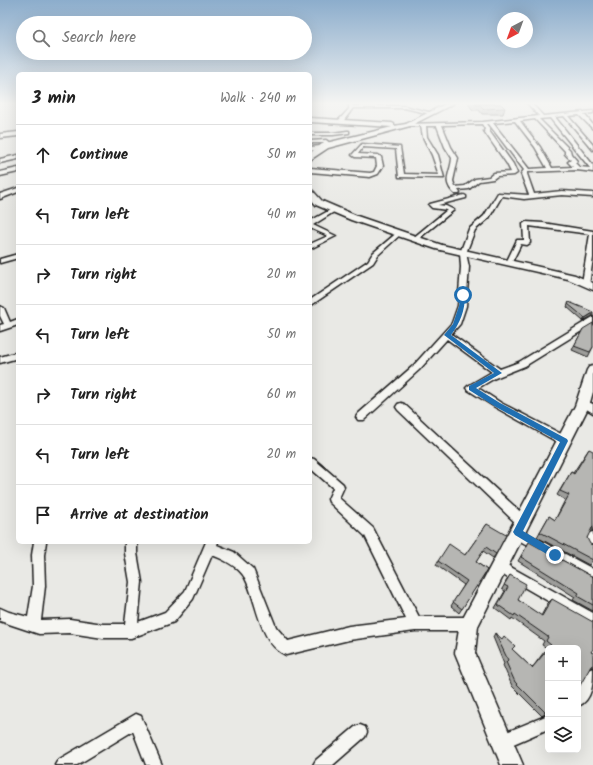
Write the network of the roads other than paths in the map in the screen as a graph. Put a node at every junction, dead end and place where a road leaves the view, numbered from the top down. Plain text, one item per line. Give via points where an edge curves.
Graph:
1 (350, 140) edge
2 (426, 140) edge
3 (445, 140) edge
4 (493, 140) edge
5 (504, 140) edge
6 (532, 140) edge
7 (558, 140) edge
8 (570, 140) edge
9 (586, 140) edge
10 (312, 142) edge
11 (329, 145) junction
12 (321, 148) junction
13 (593, 148) edge
14 (312, 149) edge
15 (312, 156) edge
16 (16, 157) edge
17 (0, 161) edge
18 (576, 168) junction
19 (593, 169) edge
20 (16, 170) edge
21 (312, 170) edge
22 (551, 170) junction
23 (528, 171) junction
24 (0, 174) edge
25 (452, 189) junction
26 (16, 191) edge
27 (312, 195) edge
28 (593, 195) edge
29 (532, 196) junction
30 (0, 197) edge
31 (334, 210) junction
32 (312, 224) edge
33 (312, 226) edge
34 (399, 233) junction
35 (415, 239) junction
36 (312, 246) edge
37 (463, 253) junction
38 (591, 255) edge
39 (16, 257) edge
40 (0, 261) edge
41 (508, 263) junction
42 (589, 285) edge
43 (312, 303) edge
44 (0, 308) edge
45 (593, 320) edge
46 (16, 323) edge
47 (8, 325) junction
48 (0, 328) edge
49 (447, 335) junction
50 (16, 356) edge
51 (0, 360) edge
52 (593, 370) edge
53 (499, 373) junction
54 (588, 406) edge
55 (402, 407) dead end
56 (361, 417) dead end
57 (565, 441) junction
58 (312, 464) edge
59 (520, 527) junction
60 (40, 544) edge
61 (132, 544) edge
62 (211, 545) edge
63 (500, 567) junction
64 (593, 576) edge
65 (0, 614) edge
66 (593, 620) edge
67 (415, 624) junction
68 (469, 624) junction
69 (34, 625) junction
70 (131, 631) junction
71 (593, 675) edge
72 (581, 693) edge
73 (545, 723) edge
74 (360, 732) dead end
75 (502, 741) junction
76 (63, 765) edge
77 (154, 765) edge
78 (321, 765) edge
79 (512, 765) edge

1 - 11 street
2 - 21 street via 442,177 401,176 398,148 362,145 355,155 378,157 380,166 376,173 370,175
3 - 25 street via 455,158 450,178
4 - 25 street via 514,173 496,174 491,178 477,180 467,188
5 - 23 street
6 - 22 street
7 - 18 street via 568,151
8 - 19 street
9 - 13 street
10 - 11 street via 324,141
11 - 12 street
12 - 14 street
12 - 15 street
16 - 17 street
18 - 19 street
18 - 22 street
20 - 24 street
22 - 23 street
23 - 29 street via 524,174
25 - 35 street via 464,197 432,205 451,210
26 - 30 street
27 - 31 street via 319,203
28 - 29 street via 562,193
29 - 37 street via 500,194 488,218 472,229
31 - 32 street
31 - 34 street
33 - 36 street via 333,236
34 - 35 street
34 - 43 street via 375,254 371,262
35 - 37 street
37 - 41 street
37 - 49 street via 465,267 462,306 456,324
38 - 41 street via 593,233 526,224 527,243 519,241
38 - 42 street
39 - 40 street
41 - 42 street via 571,277
44 - 47 street
45 - 53 street via 522,364
46 - 47 street
47 - 48 street
49 - 53 street
49 - 56 street via 416,368
50 - 51 street
52 - 54 street
53 - 57 street via 471,388
54 - 57 street
55 - 59 street
57 - 59 street
58 - 67 street via 339,487 333,499 369,532
59 - 63 street
59 - 64 street
60 - 69 street via 39,586
61 - 70 street via 136,582
62 - 67 street via 230,556 249,572 271,631 286,648 349,633
62 - 70 street via 189,595 169,617
63 - 66 street
63 - 68 street
65 - 69 street
67 - 68 street
68 - 75 street via 465,653
69 - 70 street
71 - 72 street
73 - 75 street
74 - 78 street
75 - 79 street
76 - 77 street via 136,721

